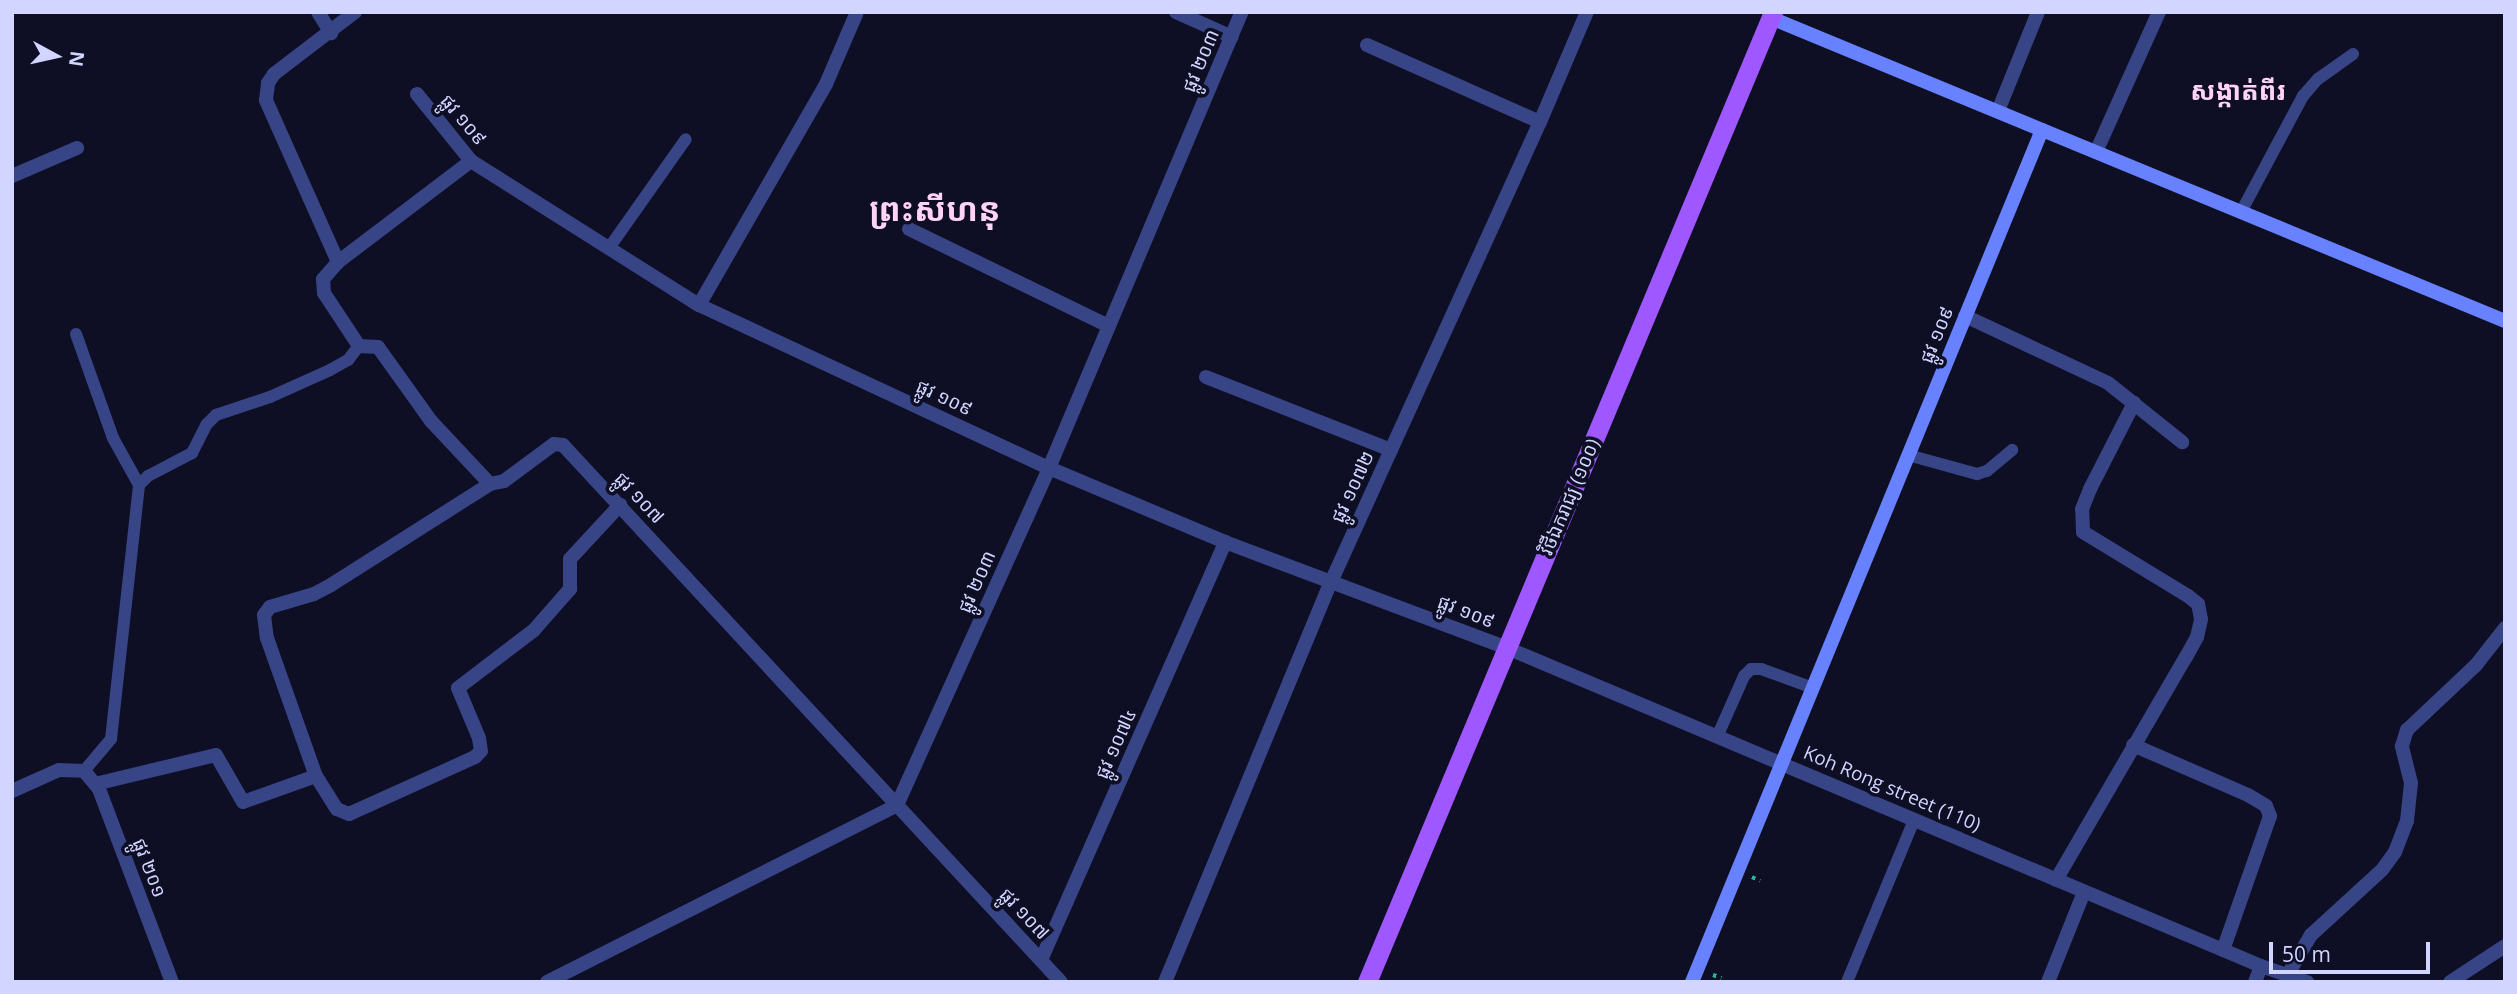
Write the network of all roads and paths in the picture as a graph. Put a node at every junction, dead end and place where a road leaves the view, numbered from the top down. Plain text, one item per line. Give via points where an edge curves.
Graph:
1 (318, 12) edge
2 (355, 12) edge
3 (857, 12) edge
4 (1175, 12) edge
5 (1242, 12) edge
6 (1587, 12) edge
7 (2038, 12) edge
8 (2159, 12) edge
9 (1772, 15) edge
10 (331, 33) junction
11 (1232, 37) junction
12 (1367, 45) dead end
13 (2353, 54) dead end
14 (416, 94) dead end
15 (1998, 111) junction
16 (1541, 121) junction
17 (2042, 130) junction
18 (686, 139) dead end
19 (77, 148) dead end
20 (2096, 152) junction
21 (471, 161) junction
22 (12, 176) edge
23 (2241, 212) junction
24 (909, 229) dead end
25 (609, 248) junction
26 (338, 262) junction
27 (699, 305) junction
28 (1965, 316) junction
29 (2505, 321) edge
30 (1109, 326) junction
31 (76, 334) dead end
32 (359, 346) junction
33 (1206, 377) dead end
34 (2134, 403) junction
35 (2182, 442) dead end
36 (1391, 450) junction
37 (2012, 450) dead end
38 (1908, 455) junction
39 (1049, 468) junction
40 (490, 484) junction
41 (139, 485) junction
42 (620, 505) junction
43 (1225, 542) junction
44 (1331, 582) junction
45 (2505, 628) edge
46 (1507, 648) junction
47 (1812, 688) junction
48 (1717, 737) junction
49 (2133, 745) junction
50 (1782, 764) junction
51 (84, 771) junction
52 (316, 776) junction
53 (95, 784) junction
54 (12, 791) edge
55 (897, 805) junction
56 (1914, 820) junction
57 (2056, 880) junction
58 (2084, 892) junction
59 (2505, 946) edge
60 (2222, 950) junction
61 (1041, 960) junction
62 (2262, 966) junction
63 (2287, 976) junction
64 (172, 982) edge
65 (547, 982) edge
66 (1061, 982) edge
67 (1165, 982) edge
68 (1367, 982) edge
69 (1692, 982) edge
70 (1847, 982) edge
71 (2048, 982) edge
72 (2255, 982) edge
73 (2307, 982) edge
74 (2450, 982) edge

1 - 10 street
2 - 10 street
3 - 27 street via 826,83
4 - 11 street
5 - 11 street, ផ្លូវ ២០៣
6 - 16 street, ផ្លូវ ១០៧២
7 - 15 street
8 - 20 street
9 - 15 main road
9 - 46 main road, វិថីឯករាជ្យ (១០០)
10 - 26 street via 274,74 266,100
11 - 30 street, ផ្លូវ ២០៣
12 - 16 street
13 - 23 lane via 2303,96
14 - 21 street, ផ្លូវ ១០៩
15 - 17 main road
16 - 36 street, ផ្លូវ ១០៧២
17 - 20 main road
17 - 28 main road, ផ្លូវ ១០៩
18 - 25 lane
19 - 22 street
20 - 23 main road
21 - 25 street, ផ្លូវ ១០៩
21 - 26 street
23 - 29 main road
24 - 30 street
25 - 27 street, ផ្លូវ ១០៩
26 - 32 street via 322,284 324,293
27 - 39 street, ផ្លូវ ១០៩
28 - 34 street via 2075,365
28 - 38 main road, ផ្លូវ ១០៩
30 - 39 street, ផ្លូវ ២០៣
31 - 41 lane via 109,429
32 - 40 street via 378,347 431,421
32 - 41 lane via 348,360 330,370 216,415 206,424 192,453
33 - 36 street
34 - 35 street
34 - 49 street via 2082,509 2083,532 2188,596 2198,604 2201,619 2192,647
36 - 44 street, ផ្លូវ ១០៧២
37 - 38 lane via 1987,471 1976,474
38 - 47 main road, ផ្លូវ ១០៩
39 - 43 street, ផ្លូវ ១០៩
39 - 55 street, ផ្លូវ ២០៣
40 - 42 street, ផ្លូវ ១០៧ via 504,481 558,443
40 - 52 street via 331,585 270,607 264,615 267,638
41 - 51 lane via 111,738
42 - 52 street via 570,559 570,589 534,630 458,688 479,738 481,751 475,757 349,814 337,808
42 - 55 street, ផ្លូវ ១០៧
43 - 44 street, ផ្លូវ ១០៩
43 - 61 street, ផ្លូវ ១០៧៤
44 - 46 street, ផ្លូវ ១០៩
44 - 67 street, ផ្លូវ ១០៧២
45 - 63 street via 2476,665 2407,730 2402,746 2411,783 2407,821 2395,852 2382,870 2311,935
46 - 48 street, Koh Rong street (110)
46 - 68 main road, វិថីឯករាជ្យ (១០០)
47 - 48 lane via 1751,669
47 - 50 main road, ផ្លូវ ១០៩
48 - 50 street, Koh Rong street (110)
49 - 57 street
49 - 60 street via 2266,806 2270,816
50 - 56 street, Koh Rong street (110)
50 - 69 main road, ផ្លូវ ១០៩
51 - 53 street, ផ្លូវ ២០១
51 - 54 street via 59,770
52 - 53 street via 243,802 216,755
53 - 64 street, ផ្លូវ ២០១
55 - 61 street, ផ្លូវ ១០៧
55 - 65 street
56 - 57 street, Koh Rong street (110)
56 - 70 lane
57 - 58 street, Koh Rong street (110)
58 - 60 street, Koh Rong street (110)
58 - 71 street
59 - 74 street
60 - 62 street, Koh Rong street (110)
61 - 66 street, ផ្លូវ ១០៧
62 - 63 street, Koh Rong street (110)
62 - 72 street
63 - 73 street, Koh Rong street (110)

